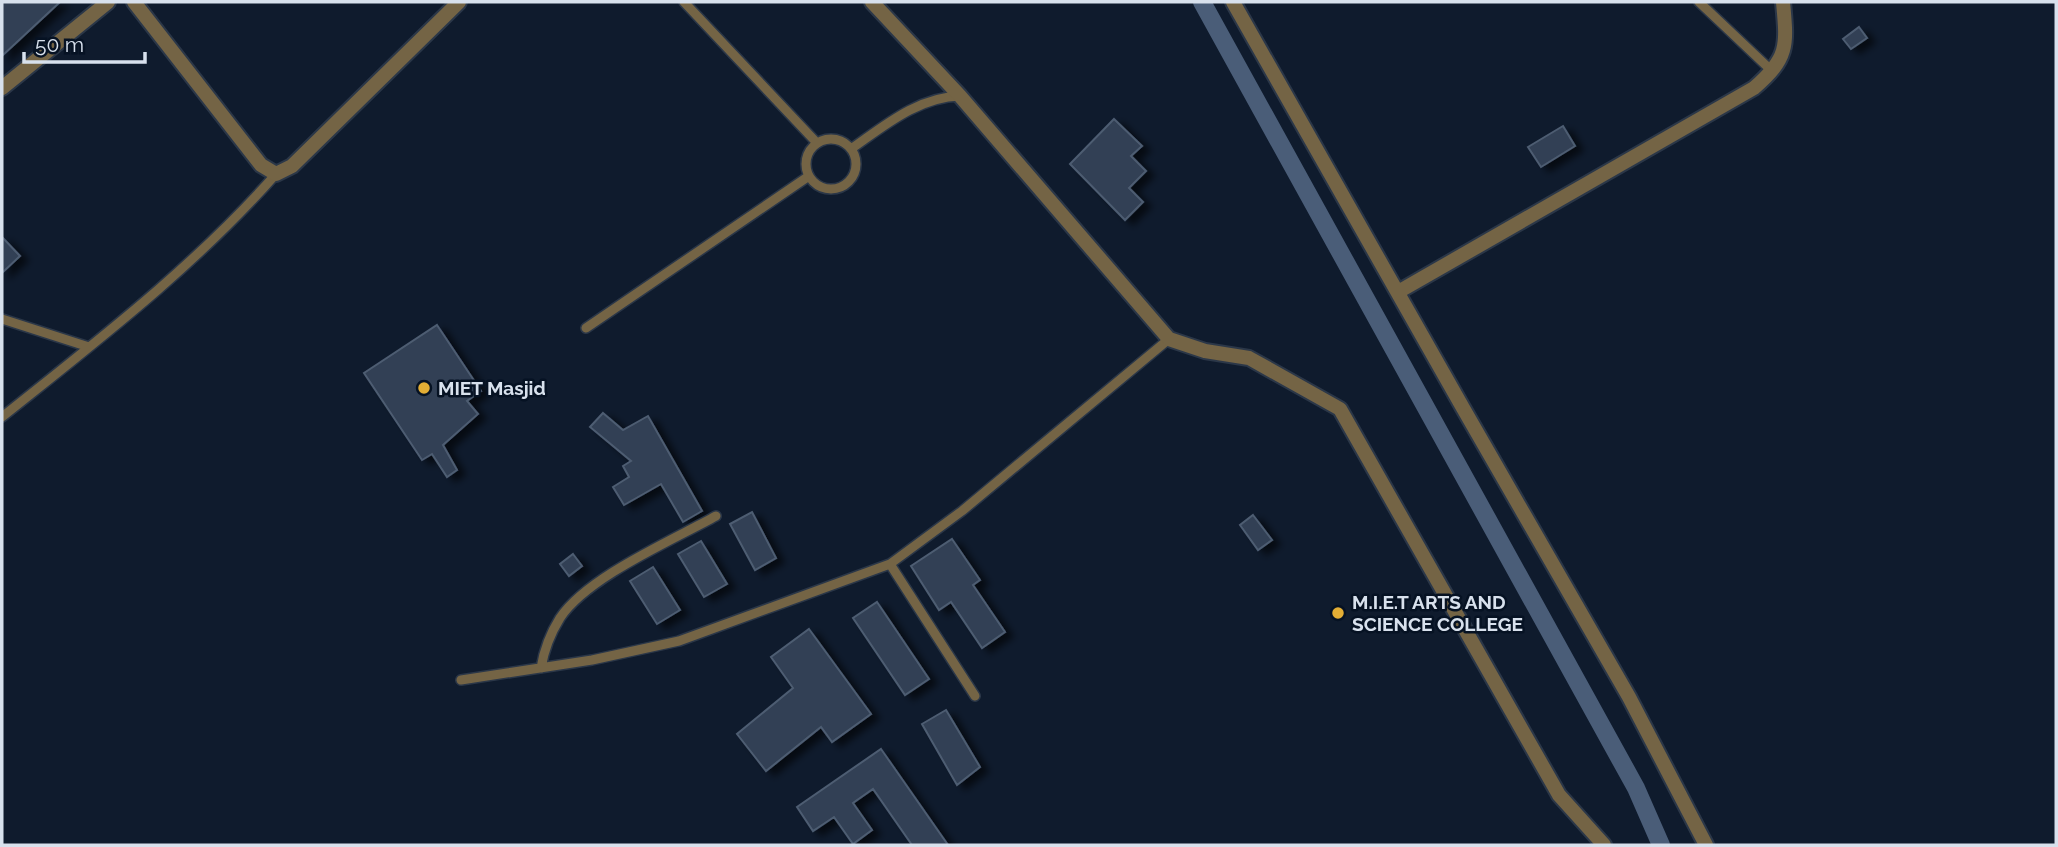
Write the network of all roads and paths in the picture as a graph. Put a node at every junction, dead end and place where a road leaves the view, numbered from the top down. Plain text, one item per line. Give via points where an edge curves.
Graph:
1 (108, 2) edge
2 (134, 2) edge
3 (459, 2) edge
4 (684, 2) edge
5 (872, 2) edge
6 (1233, 2) edge
7 (1699, 2) edge
8 (1783, 2) edge
9 (1773, 72) junction
10 (2, 88) edge
11 (960, 96) junction
12 (817, 143) junction
13 (851, 149) junction
14 (276, 174) junction
15 (809, 176) junction
16 (1398, 292) junction
17 (2, 319) edge
18 (586, 328) dead end
19 (1170, 339) junction
20 (89, 348) junction
21 (2, 417) edge
22 (716, 516) dead end
23 (890, 564) junction
24 (541, 668) junction
25 (461, 680) dead end
26 (975, 696) dead end
27 (1604, 845) edge
28 (1706, 845) edge

1 - 10 street
2 - 14 street via 261,164
3 - 14 street via 292,166
4 - 12 lane
5 - 11 street
6 - 16 street
7 - 9 lane
8 - 9 street via 1786,38
9 - 16 street via 1754,88
11 - 13 lane via 919,104
11 - 19 street
12 - 13 lane via 833,139
12 - 15 lane via 807,156
13 - 15 lane via 856,169 848,183 825,189
14 - 20 lane via 214,240
15 - 18 lane
16 - 28 street via 1629,697
17 - 20 lane
19 - 23 lane via 962,511
19 - 27 street via 1249,358 1340,409 1559,795
20 - 21 lane
22 - 24 lane via 581,596 561,617
23 - 24 lane via 679,641
23 - 26 lane
24 - 25 lane

